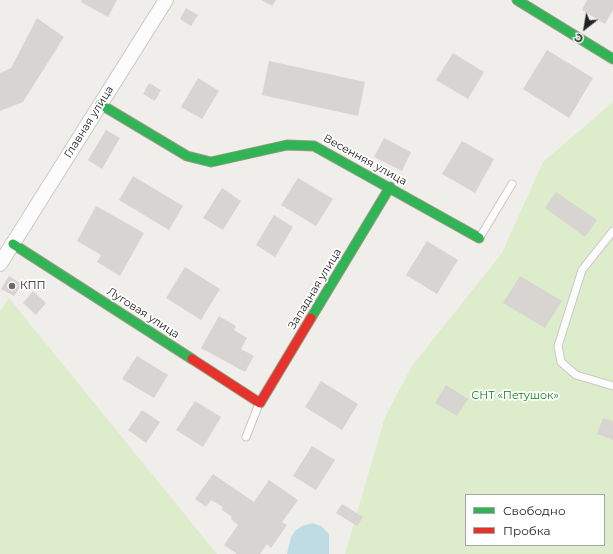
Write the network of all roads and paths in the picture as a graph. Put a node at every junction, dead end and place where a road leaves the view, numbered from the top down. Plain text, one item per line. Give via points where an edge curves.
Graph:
1 (166, 0) edge
2 (517, 0) edge
3 (613, 59) edge
4 (100, 104) junction
5 (512, 184) dead end
6 (390, 188) junction
7 (613, 231) edge
8 (479, 238) joint
9 (13, 244) junction
10 (0, 264) edge
11 (613, 386) edge
12 (260, 403) junction
13 (246, 437) dead end

1 - 4 street, Главная улица
2 - 3 street
4 - 6 street, Весенняя улица via 187,156 211,162 287,145 314,146
4 - 9 street, Главная улица
5 - 8 lane
6 - 8 street, Весенняя улица
6 - 12 street, Западная улица
7 - 11 lane via 582,270 558,346 562,362 576,374
9 - 10 street, Главная улица
9 - 12 street, Луговая улица
12 - 13 lane

